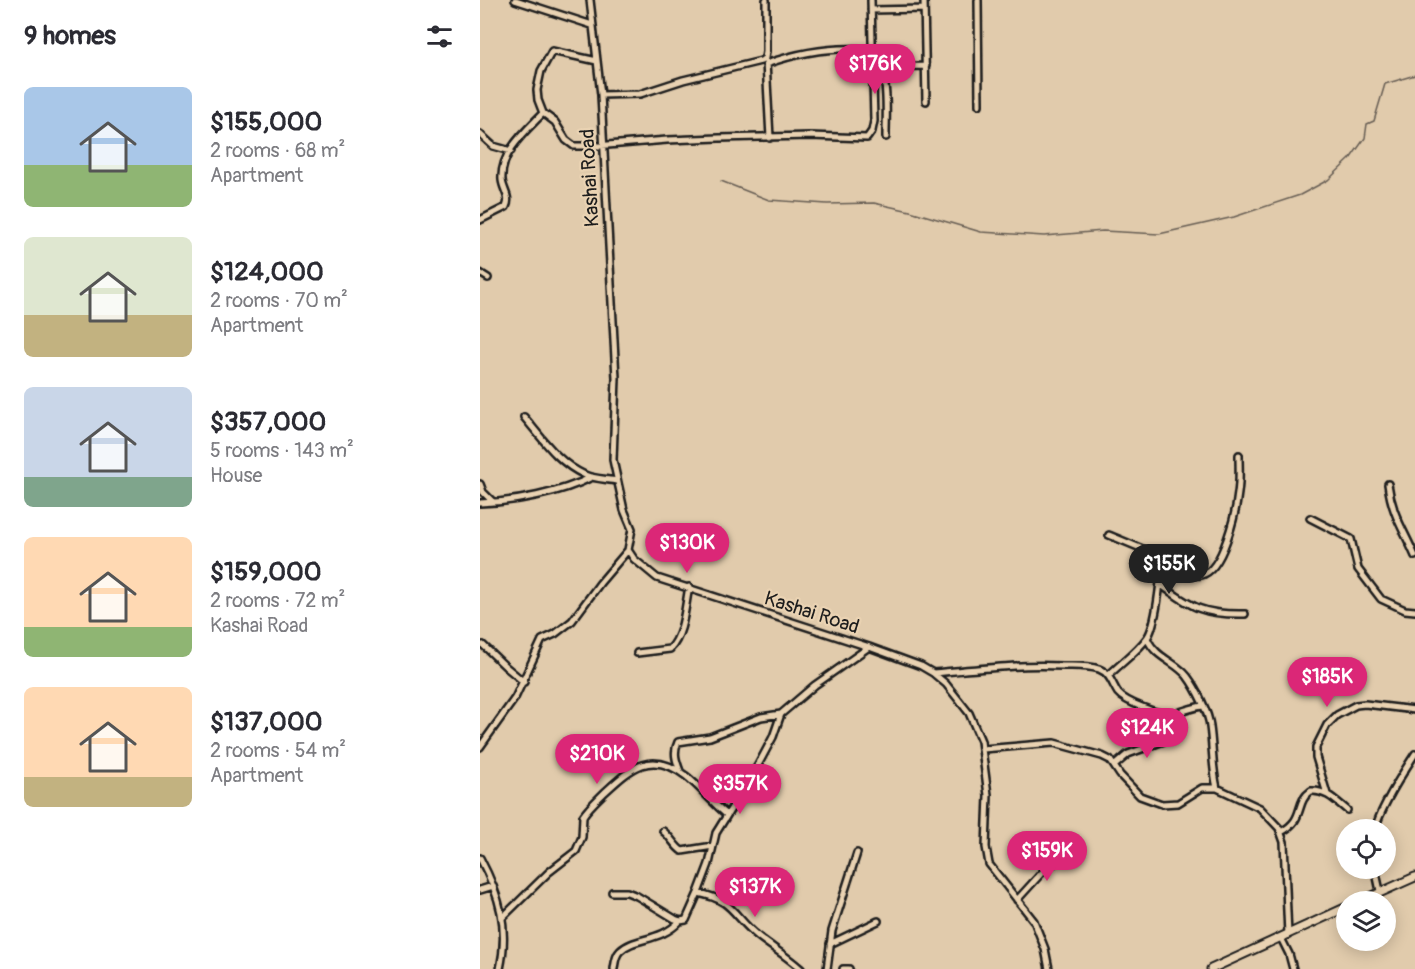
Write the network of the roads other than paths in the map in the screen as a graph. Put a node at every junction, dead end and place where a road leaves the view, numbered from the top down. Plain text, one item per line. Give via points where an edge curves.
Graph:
1 (515, 0) edge
2 (590, 0) edge
3 (765, 0) edge
4 (871, 0) edge
5 (924, 0) edge
6 (978, 0) edge
7 (924, 9) junction
8 (871, 10) junction
9 (592, 25) junction
10 (872, 50) junction
11 (597, 61) junction
12 (765, 61) junction
13 (926, 66) junction
14 (883, 67) junction
15 (601, 95) junction
16 (926, 101) dead end
17 (979, 105) dead end
18 (543, 113) junction
19 (480, 134) edge
20 (886, 137) dead end
21 (770, 138) junction
22 (602, 146) junction
23 (511, 151) junction
24 (480, 220) edge
25 (480, 273) edge
26 (488, 278) dead end
27 (524, 417) dead end
28 (1239, 455) dead end
29 (592, 477) junction
30 (617, 481) junction
31 (480, 484) edge
32 (1388, 484) dead end
33 (492, 502) junction
34 (480, 503) edge
35 (1310, 518) dead end
36 (1109, 535) dead end
37 (628, 550) junction
38 (1415, 556) edge
39 (1161, 563) junction
40 (1160, 584) junction
41 (689, 587) junction
42 (1415, 611) edge
43 (1245, 614) dead end
44 (1147, 638) junction
45 (483, 645) dead end
46 (869, 646) junction
47 (637, 653) dead end
48 (933, 673) junction
49 (1108, 675) junction
50 (524, 682) junction
51 (1203, 706) junction
52 (1415, 710) edge
53 (782, 714) junction
54 (1172, 738) dead end
55 (480, 747) edge
56 (982, 749) junction
57 (1415, 754) edge
58 (1114, 766) junction
59 (680, 772) junction
60 (1217, 788) junction
61 (1327, 794) junction
62 (1347, 810) dead end
63 (726, 814) junction
64 (1379, 819) edge
65 (663, 831) dead end
66 (1281, 832) junction
67 (713, 846) junction
68 (856, 853) dead end
69 (1072, 855) dead end
70 (480, 858) edge
71 (1415, 877) edge
72 (1377, 879) edge
73 (493, 886) junction
74 (480, 890) edge
75 (1380, 891) joint
76 (612, 892) dead end
77 (699, 893) junction
78 (1017, 900) junction
79 (1336, 912) edge
80 (503, 917) junction
81 (680, 921) junction
82 (878, 921) dead end
83 (1284, 936) junction
84 (830, 944) junction
85 (500, 969) edge
86 (614, 969) edge
87 (801, 969) edge
88 (827, 969) edge
89 (843, 969) edge
90 (849, 969) edge
91 (1049, 969) edge
92 (1211, 969) edge
93 (1293, 969) edge

1 - 9 street
2 - 9 street, Kashai Road
3 - 12 street
4 - 8 street
5 - 7 street
6 - 17 street
7 - 8 street
7 - 13 street
8 - 10 street
9 - 11 street, Kashai Road
10 - 12 street via 803,52
10 - 14 street
10 - 21 street via 874,121 867,138
11 - 15 street, Kashai Road
11 - 18 street via 552,51 538,84
12 - 15 street via 640,94
12 - 21 street
13 - 14 street
13 - 16 street
14 - 20 street
15 - 22 street, Kashai Road
18 - 22 street via 555,122 570,144
18 - 23 street
19 - 23 street via 492,146
21 - 22 street via 681,139
22 - 30 street, Kashai Road via 616,378 613,460
23 - 24 street via 502,169 508,204
25 - 26 street
27 - 29 street via 556,455
28 - 39 street via 1239,492 1229,532 1214,567 1195,575
29 - 30 street
29 - 33 street via 566,488
30 - 37 street, Kashai Road via 632,529
31 - 33 street
32 - 38 street via 1394,516
33 - 34 street
35 - 42 street via 1351,539 1360,573 1381,599
36 - 39 street via 1150,552
37 - 41 street, Kashai Road via 634,560 657,578
37 - 50 street via 572,621 542,640
39 - 40 street
40 - 43 street via 1196,609 1223,615
40 - 44 street
41 - 46 street, Kashai Road
41 - 47 street via 674,645 670,649
44 - 49 street
44 - 51 street via 1161,657 1188,677
45 - 50 street
46 - 48 street, Kashai Road
46 - 53 street
48 - 49 street via 1048,665 1090,667
48 - 56 street, Kashai Road via 969,713
49 - 51 street via 1124,699 1161,714
50 - 55 street
51 - 60 street via 1210,726
52 - 61 street via 1365,704 1337,715 1316,747
53 - 59 street via 761,717 710,737 678,741 675,749
53 - 63 street via 757,767
54 - 58 street via 1128,754
56 - 58 street via 1054,743 1107,758
56 - 78 street, Kashai Road via 988,795 989,864
57 - 64 street
58 - 60 street via 1140,795 1156,803 1174,804 1202,788
59 - 63 street
59 - 80 street via 648,764 617,779 583,816 582,837 576,851
60 - 66 street via 1260,808
61 - 62 street
61 - 66 street via 1316,790 1308,793 1294,824
63 - 67 street
65 - 67 street via 682,851
66 - 83 street via 1286,870
67 - 77 street
68 - 84 street
69 - 78 street via 1048,866
70 - 73 street
71 - 75 main road
72 - 75 street
73 - 74 street
73 - 80 street
76 - 81 street via 637,896
77 - 81 street via 688,918
77 - 87 street via 729,905 759,937
78 - 91 street, Kashai Road via 1034,921
79 - 83 main road
80 - 85 street
81 - 86 street via 665,934 619,951
82 - 84 street
83 - 92 main road
83 - 93 street
84 - 88 street
89 - 90 street

